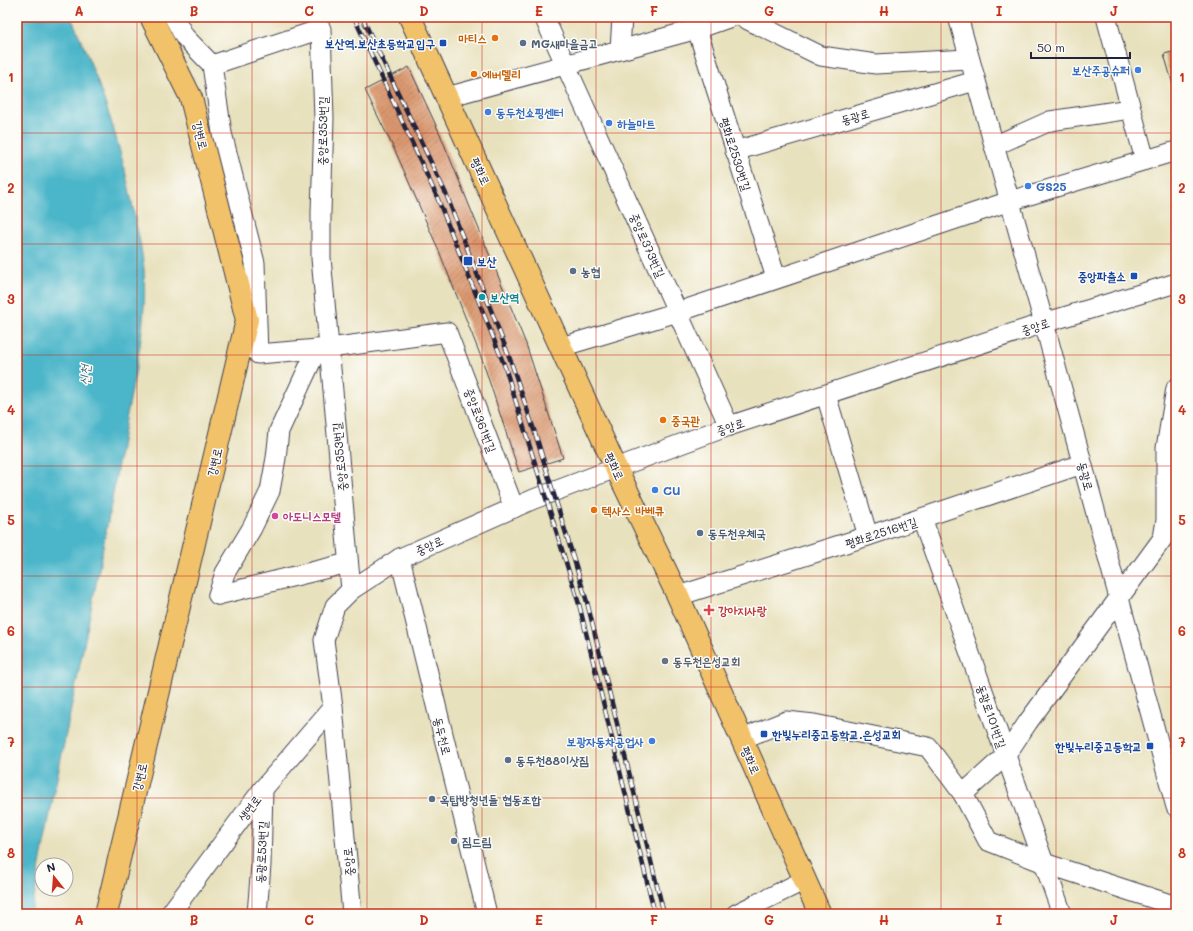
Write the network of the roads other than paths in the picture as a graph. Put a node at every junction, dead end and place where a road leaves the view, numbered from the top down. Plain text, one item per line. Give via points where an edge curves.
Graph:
1 (151, 17) edge
2 (174, 17) edge
3 (410, 17) edge
4 (544, 17) edge
5 (622, 17) edge
6 (731, 17) edge
7 (742, 17) edge
8 (958, 17) edge
9 (1106, 17) edge
10 (318, 23) edge
11 (697, 29) junction
12 (620, 50) junction
13 (968, 60) junction
14 (212, 65) junction
15 (566, 65) junction
16 (974, 81) junction
17 (447, 97) junction
18 (1130, 108) junction
19 (994, 146) junction
20 (735, 151) junction
21 (1176, 151) edge
22 (1145, 160) junction
23 (1010, 200) junction
24 (776, 278) junction
25 (1176, 283) edge
26 (678, 312) junction
27 (1044, 323) junction
28 (561, 347) junction
29 (324, 348) junction
30 (1176, 388) edge
31 (826, 395) junction
32 (729, 426) junction
33 (1082, 464) junction
34 (616, 468) junction
35 (514, 508) junction
36 (922, 518) junction
37 (868, 536) junction
38 (400, 558) junction
39 (348, 563) junction
40 (351, 590) junction
41 (678, 596) junction
42 (1119, 599) junction
43 (333, 706) junction
44 (742, 740) junction
45 (1006, 755) junction
46 (263, 789) junction
47 (963, 794) junction
48 (1176, 807) edge
49 (1044, 863) junction
50 (805, 880) junction
51 (1176, 906) edge
52 (106, 914) edge
53 (170, 914) edge
54 (257, 914) edge
55 (352, 914) edge
56 (487, 914) edge
57 (736, 914) edge
58 (820, 914) edge
59 (1062, 914) edge

1 - 52 main road, 강변로 via 191,98 247,320
2 - 14 street via 184,36
3 - 17 main road, 평화로
4 - 15 street, 중앙로373번길
5 - 12 street
6 - 11 street
7 - 13 street via 821,56 876,64
8 - 13 street, 동광로
9 - 18 street
10 - 14 street, 중앙로353번길
10 - 29 street, 중앙로353번길 via 324,120 320,212
11 - 12 street
11 - 20 street, 평화로2530번길
12 - 15 street
13 - 16 street, 동광로
14 - 29 street via 222,132 255,264 258,354
15 - 17 street
15 - 26 street, 중앙로373번길
16 - 19 street, 동광로
16 - 20 street, 동광로
17 - 28 main road, 평화로
18 - 19 street via 1050,121
18 - 22 street
19 - 23 street, 동광로
20 - 24 street, 평화로2530번길
21 - 22 street
22 - 23 street
23 - 24 street
23 - 27 street, 동광로
24 - 26 street
25 - 27 street, 중앙로
26 - 28 street
26 - 32 street, 중앙로373번길
27 - 31 street, 중앙로
27 - 33 street, 동광로
28 - 34 main road, 평화로
29 - 35 street, 중앙로361번길 via 447,332
29 - 39 street, 중앙로353번길
29 - 39 street via 279,431 270,490 252,528 225,573 218,595
30 - 42 street via 1166,448 1166,520 1163,538
31 - 32 street, 중앙로
31 - 37 street
32 - 34 street, 중앙로
33 - 36 street, 평화로2516번길
33 - 42 street, 동광로
34 - 35 street, 중앙로
34 - 41 main road, 평화로
35 - 38 street, 중앙로
36 - 37 street, 평화로2516번길
36 - 45 street, 동광로101번길
37 - 41 street, 평화로2516번길
38 - 40 street, 중앙로
38 - 56 street, 동두천로
39 - 40 street, 중앙로353번길
40 - 43 street, 중앙로 via 335,606 324,640
41 - 44 main road, 평화로
42 - 45 street
42 - 48 street, 동광로
43 - 46 street, 생연로
43 - 55 street, 중앙로
44 - 47 street via 786,721 814,724 928,747
44 - 50 main road, 평화로
45 - 47 street
45 - 49 street, 동광로101번길
46 - 53 street, 생연로
46 - 54 street, 동광로53번길
47 - 49 street via 988,841
49 - 51 street
49 - 59 street, 동광로101번길
50 - 57 street
50 - 58 main road, 평화로

